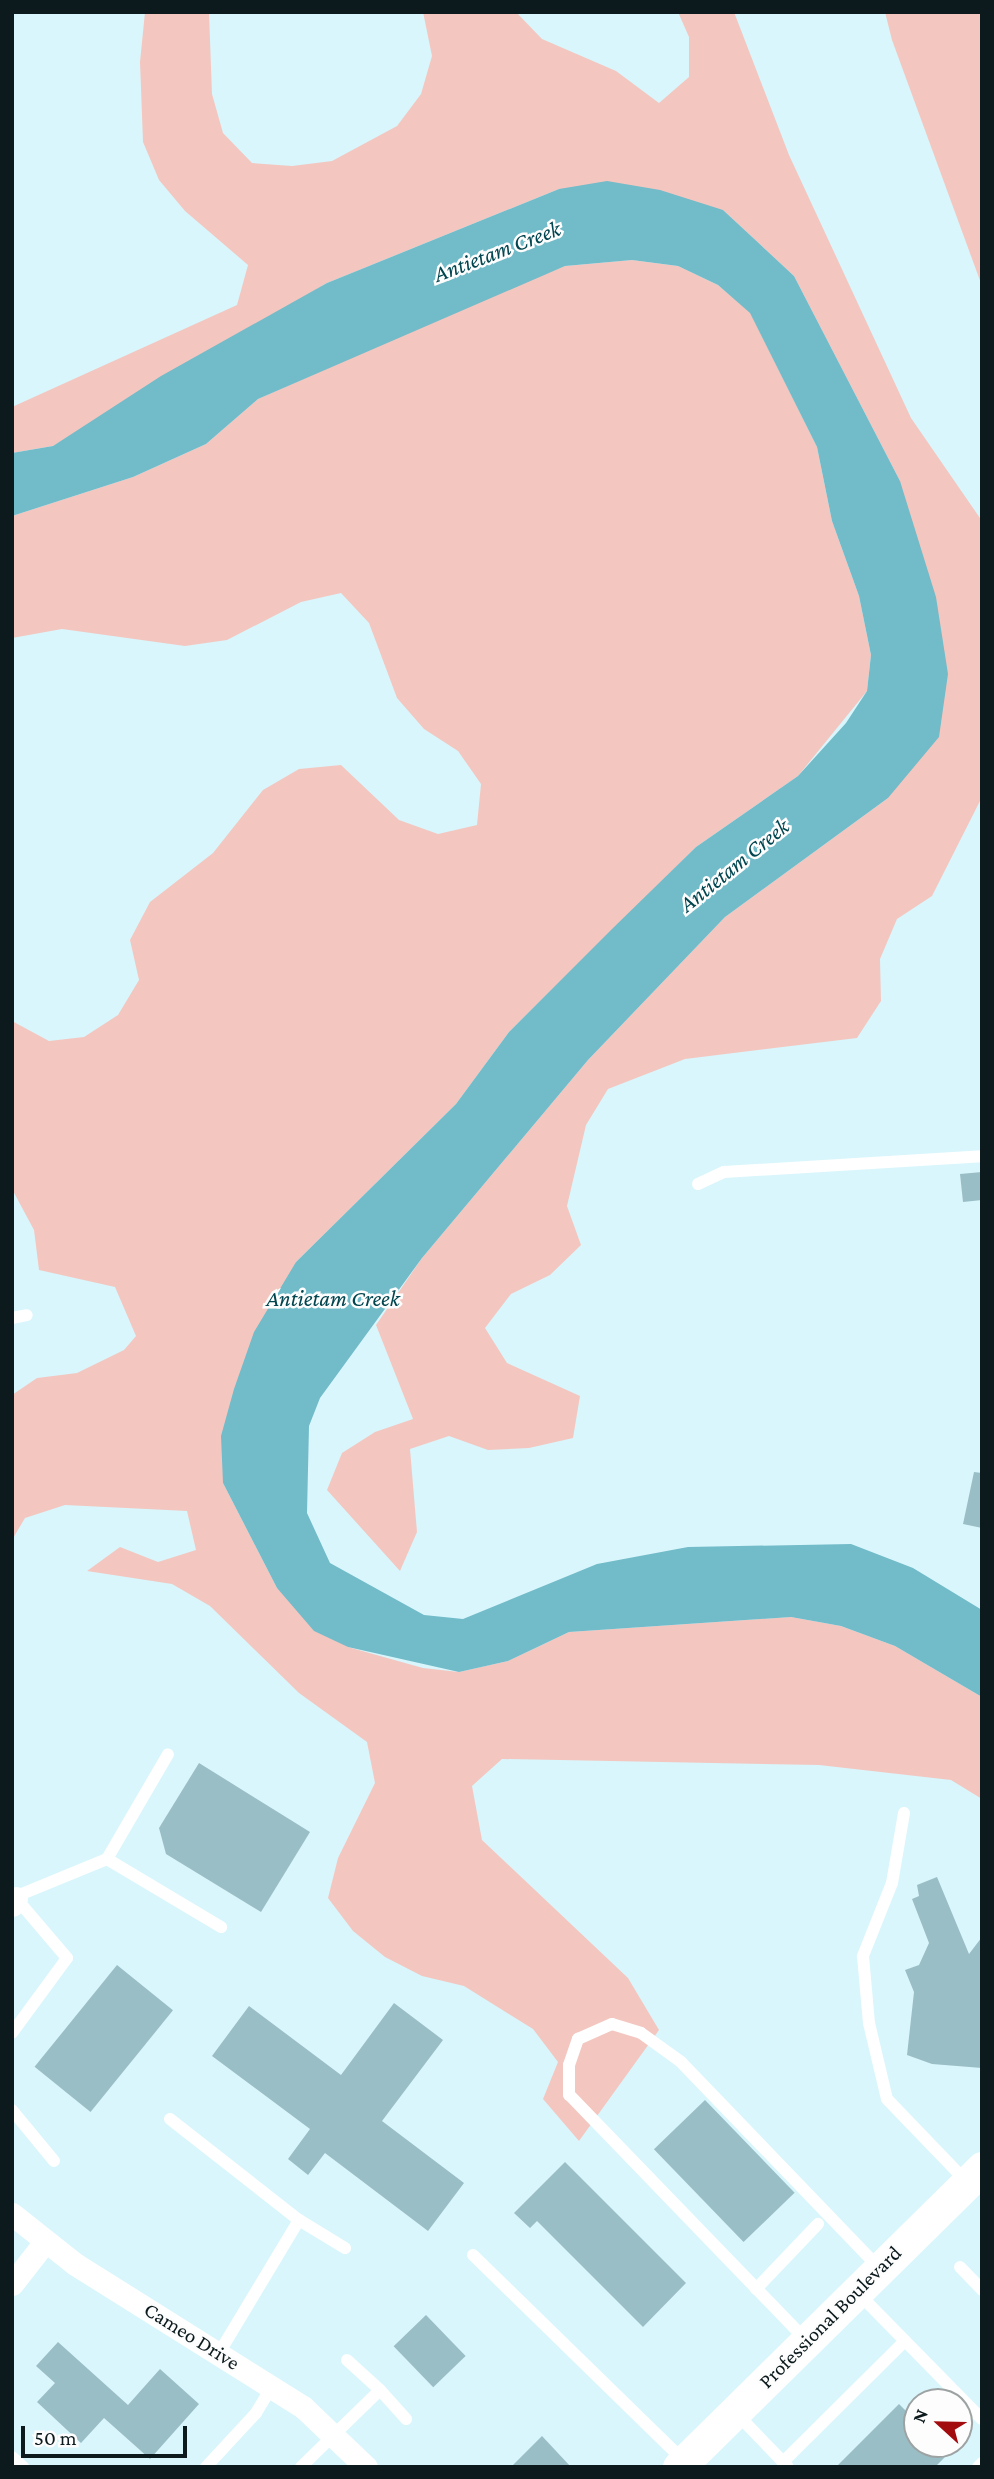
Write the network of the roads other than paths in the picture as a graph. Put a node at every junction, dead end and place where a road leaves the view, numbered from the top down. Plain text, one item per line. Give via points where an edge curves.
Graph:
1 (982, 1156) edge
2 (698, 1184) dead end
3 (27, 1315) dead end
4 (12, 1318) edge
5 (168, 1754) dead end
6 (904, 1813) dead end
7 (107, 1859) junction
8 (14, 1900) edge
9 (220, 1927) dead end
10 (12, 2033) edge
11 (12, 2110) edge
12 (170, 2119) dead end
13 (54, 2161) dead end
14 (978, 2173) edge
15 (12, 2214) edge
16 (299, 2220) junction
17 (818, 2224) dead end
18 (44, 2243) junction
19 (345, 2248) dead end
20 (473, 2255) dead end
21 (960, 2267) dead end
22 (868, 2280) junction
23 (12, 2284) edge
24 (756, 2289) junction
25 (982, 2290) edge
26 (807, 2341) junction
27 (905, 2341) junction
28 (219, 2353) junction
29 (347, 2360) dead end
30 (272, 2386) junction
31 (380, 2390) junction
32 (735, 2412) junction
33 (406, 2419) dead end
34 (982, 2419) edge
35 (335, 2435) junction
36 (12, 2457) edge
37 (786, 2464) edge
38 (684, 2465) edge
39 (23, 2467) edge
40 (206, 2467) edge
41 (301, 2467) edge
42 (366, 2467) edge

1 - 2 lane via 724,1172
3 - 4 lane
5 - 7 lane
6 - 14 lane via 891,1882 863,1956 869,2023 887,2099
7 - 8 lane
7 - 9 lane
8 - 10 lane via 67,1958
11 - 13 lane
12 - 16 lane
14 - 22 street, Professional Boulevard
15 - 18 street, Cameo Drive
16 - 19 lane
16 - 28 lane
17 - 24 lane
18 - 23 street
18 - 28 street, Cameo Drive
20 - 38 lane
21 - 25 lane
22 - 24 lane via 681,2062 641,2033 612,2024 578,2039 569,2065 569,2095
22 - 26 street, Professional Boulevard
22 - 27 lane
24 - 26 lane
26 - 32 street, Professional Boulevard
27 - 34 lane
27 - 37 lane
28 - 30 street, Cameo Drive
29 - 31 lane
30 - 35 street, Cameo Drive
30 - 40 lane via 256,2413
31 - 33 lane
31 - 35 lane
32 - 37 lane
32 - 38 street, Professional Boulevard
35 - 41 lane
35 - 42 street, Cameo Drive
36 - 39 lane

